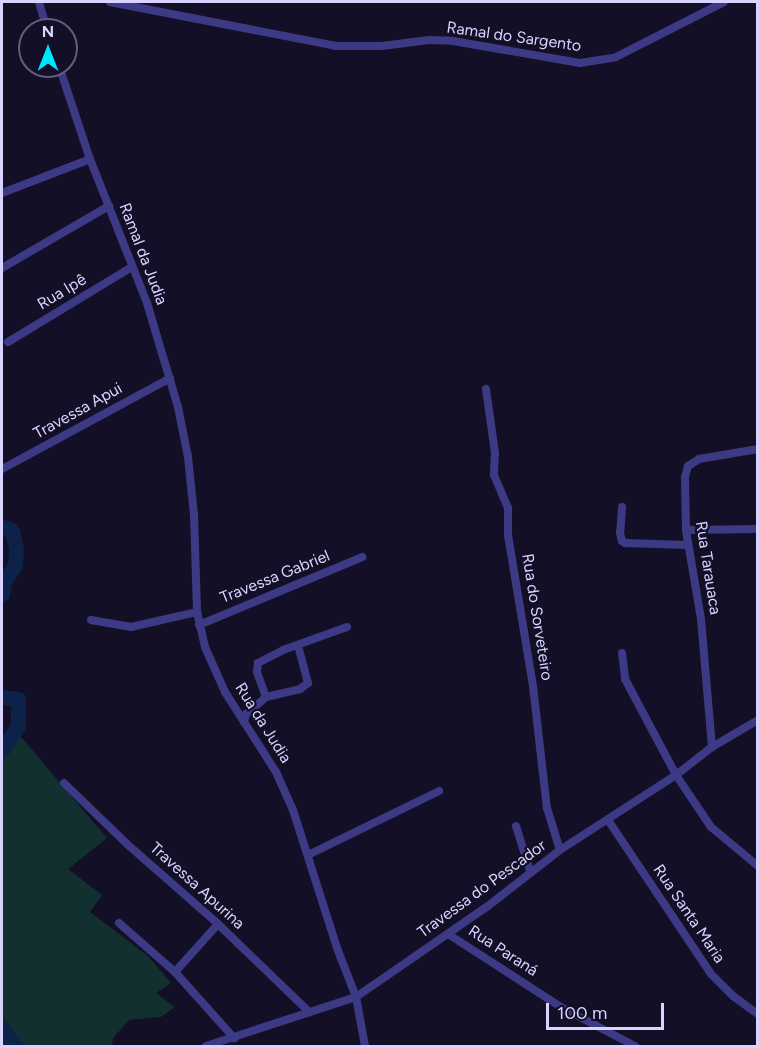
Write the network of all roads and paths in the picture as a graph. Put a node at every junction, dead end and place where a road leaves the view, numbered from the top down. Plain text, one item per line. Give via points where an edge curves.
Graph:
1 (39, 2) edge
2 (110, 2) edge
3 (724, 2) edge
4 (43, 18) edge
5 (63, 78) edge
6 (90, 159) junction
7 (2, 193) edge
8 (109, 206) junction
9 (132, 267) junction
10 (2, 268) edge
11 (8, 342) dead end
12 (170, 378) junction
13 (486, 389) dead end
14 (758, 449) edge
15 (188, 457) joint
16 (2, 469) edge
17 (622, 507) dead end
18 (686, 530) junction
19 (758, 530) edge
20 (688, 545) junction
21 (363, 557) dead end
22 (197, 612) junction
23 (91, 620) dead end
24 (199, 625) junction
25 (347, 627) dead end
26 (298, 645) junction
27 (622, 653) dead end
28 (266, 697) junction
29 (758, 720) edge
30 (244, 722) junction
31 (712, 747) junction
32 (676, 775) junction
33 (64, 783) dead end
34 (439, 791) dead end
35 (608, 820) junction
36 (516, 826) dead end
37 (560, 850) junction
38 (308, 855) junction
39 (758, 866) edge
40 (530, 871) junction
41 (119, 923) dead end
42 (218, 924) junction
43 (448, 934) junction
44 (175, 972) junction
45 (356, 997) junction
46 (309, 1012) junction
47 (758, 1014) edge
48 (234, 1038) junction
49 (206, 1047) edge
50 (365, 1047) edge
51 (635, 1047) edge

1 - 4 street
2 - 3 street, Ramal do Sargento via 336,46 453,41 580,63 616,57
5 - 6 street, Ramal da Judia
6 - 7 street
6 - 8 street, Ramal da Judia
8 - 9 street, Ramal da Judia
8 - 10 street
9 - 11 street, Rua Ipê
9 - 12 street, Ramal da Judia
12 - 15 street, Ramal da Judia
12 - 16 street, Travessa Apui
13 - 37 street, Rua do Sorveteiro via 495,453 494,476 508,508 508,535 533,686 547,808
14 - 18 street, Rua Tarauaca via 699,459 688,466 684,484
15 - 22 street, Rua da Judia
17 - 20 street via 622,541
18 - 19 street
18 - 20 street, Rua Tarauaca
20 - 31 street, Rua Tarauaca via 701,619
21 - 24 street, Travessa Gabriel
22 - 23 street via 131,627
22 - 24 street, Rua da Judia
24 - 30 street, Rua da Judia via 204,647
25 - 26 street
26 - 28 street via 258,663 257,672
26 - 28 street via 308,682 300,689
27 - 32 street via 625,679
28 - 30 street via 246,714
29 - 31 street, Travessa do Pescador
30 - 38 street, Rua da Judia via 276,772
31 - 32 street, Travessa do Pescador
32 - 35 street, Travessa do Pescador
32 - 39 street via 711,826
33 - 42 street, Travessa Apurina
34 - 38 street
35 - 37 street, Travessa do Pescador
35 - 47 street, Rua Santa Maria via 711,974
36 - 40 street
37 - 40 street, Travessa do Pescador
38 - 45 street, Rua da Judia
40 - 43 street, Travessa do Pescador
41 - 44 street
42 - 44 street
42 - 46 street, Travessa Apurina
43 - 45 street, Travessa do Pescador
43 - 51 street, Rua Paraná via 561,1007
44 - 48 street
45 - 46 street, Travessa do Pescador
45 - 50 street, Rua da Judia
46 - 48 street, Travessa do Pescador
48 - 49 street, Travessa do Pescador

